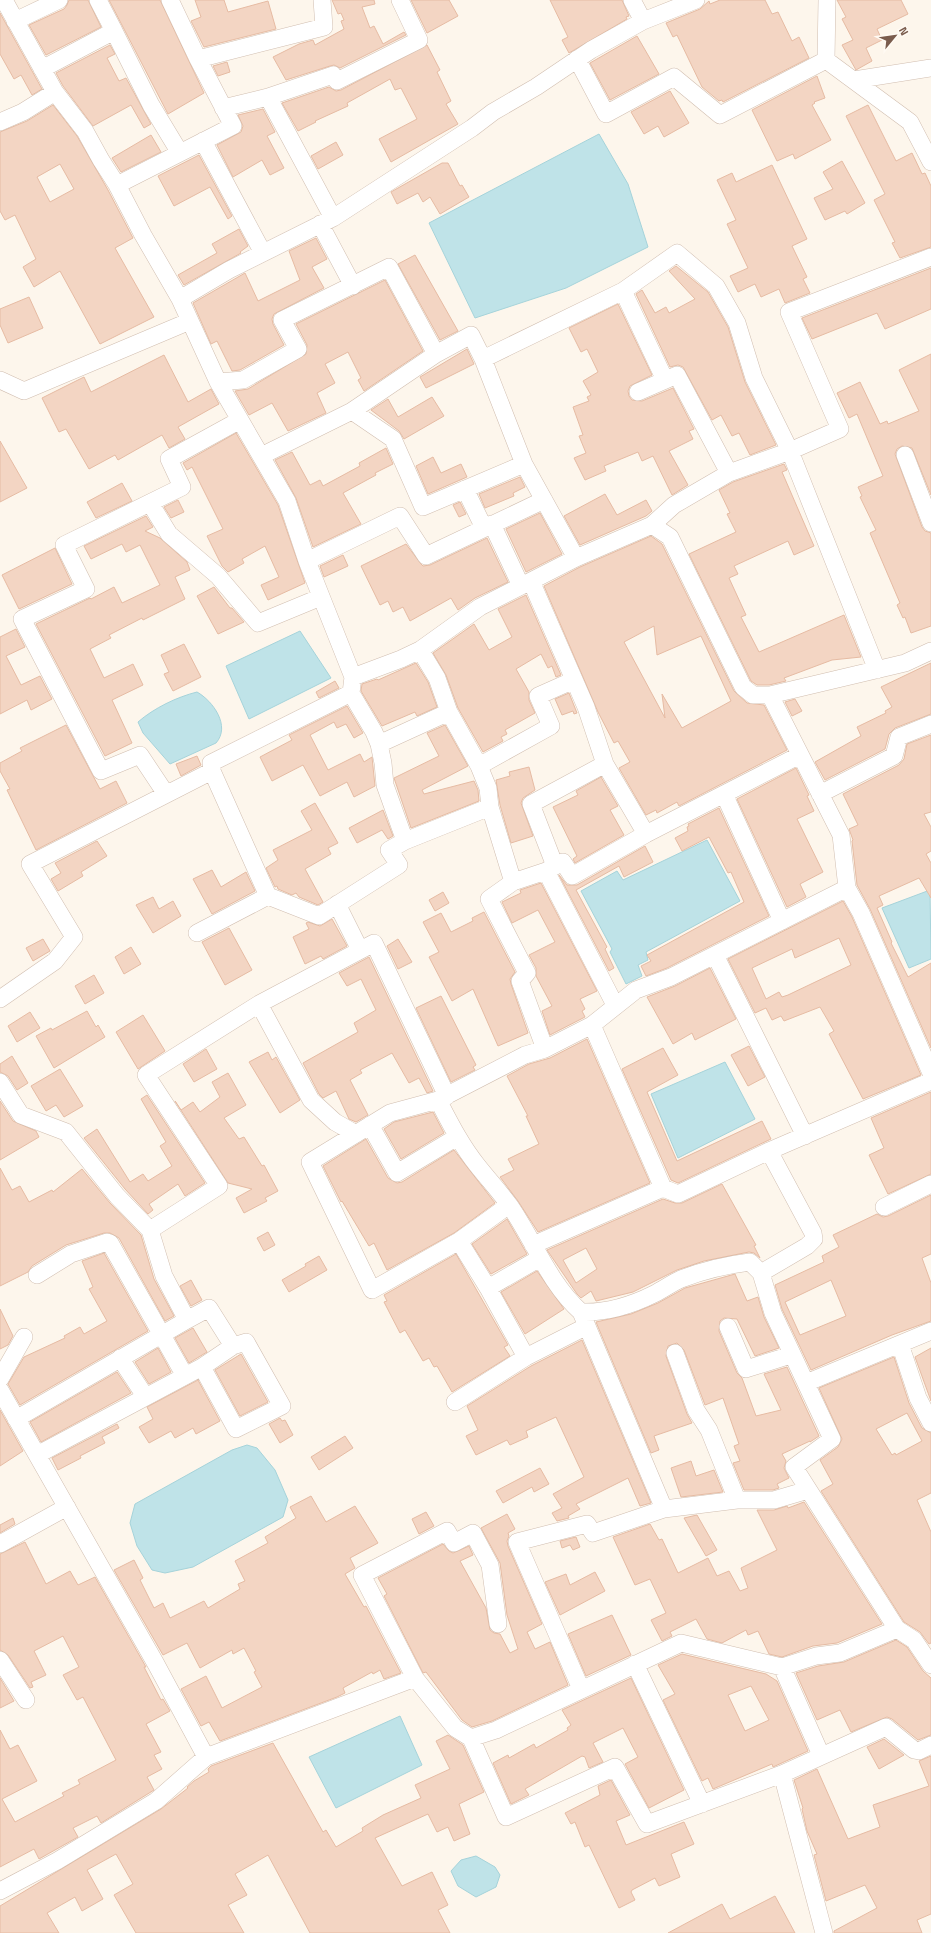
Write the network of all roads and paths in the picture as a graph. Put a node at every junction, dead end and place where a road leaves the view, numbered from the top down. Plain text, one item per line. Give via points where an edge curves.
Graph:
1 (4, 0) edge
2 (59, 0) edge
3 (98, 0) edge
4 (170, 0) edge
5 (322, 0) edge
6 (400, 0) edge
7 (632, 0) edge
8 (696, 0) edge
9 (827, 0) edge
10 (15, 21) junction
11 (643, 21) junction
12 (114, 31) junction
13 (198, 59) junction
14 (577, 59) junction
15 (826, 60) junction
16 (931, 68) edge
17 (42, 69) junction
18 (854, 80) junction
19 (55, 92) junction
20 (268, 97) junction
21 (223, 108) junction
22 (0, 122) edge
23 (202, 141) junction
24 (180, 153) junction
25 (931, 162) edge
26 (117, 185) junction
27 (326, 221) junction
28 (263, 253) junction
29 (931, 257) edge
30 (353, 286) junction
31 (623, 291) junction
32 (180, 299) junction
33 (190, 320) junction
34 (436, 354) junction
35 (483, 359) junction
36 (0, 380) edge
37 (665, 380) junction
38 (218, 382) junction
39 (638, 392) dead end
40 (352, 411) junction
41 (240, 420) junction
42 (790, 451) junction
43 (906, 455) dead end
44 (261, 456) junction
45 (524, 464) junction
46 (729, 473) junction
47 (465, 489) junction
48 (544, 500) junction
49 (150, 503) junction
50 (931, 523) edge
51 (652, 525) junction
52 (488, 526) junction
53 (576, 558) junction
54 (307, 561) junction
55 (526, 583) junction
56 (321, 597) junction
57 (420, 650) junction
58 (931, 651) edge
59 (877, 670) junction
60 (574, 680) junction
61 (352, 685) junction
62 (770, 695) junction
63 (449, 712) junction
64 (931, 724) edge
65 (379, 744) junction
66 (800, 755) junction
67 (605, 764) junction
68 (479, 766) junction
69 (212, 771) junction
70 (166, 794) junction
71 (724, 794) junction
72 (820, 794) junction
73 (490, 807) junction
74 (646, 834) junction
75 (405, 841) junction
76 (550, 869) junction
77 (513, 882) junction
78 (847, 888) junction
79 (268, 896) junction
80 (338, 904) junction
81 (782, 921) junction
82 (197, 933) dead end
83 (360, 950) junction
84 (715, 955) junction
85 (0, 999) edge
86 (259, 1004) junction
87 (615, 1005) junction
88 (592, 1025) junction
89 (545, 1049) junction
90 (931, 1073) edge
91 (931, 1081) edge
92 (0, 1082) edge
93 (442, 1098) junction
94 (363, 1129) junction
95 (805, 1136) junction
96 (457, 1137) junction
97 (769, 1151) junction
98 (931, 1184) edge
99 (663, 1188) junction
100 (510, 1206) junction
101 (884, 1207) dead end
102 (150, 1230) junction
103 (459, 1241) junction
104 (537, 1252) junction
105 (761, 1273) junction
106 (37, 1275) dead end
107 (488, 1288) junction
108 (584, 1319) junction
109 (187, 1320) junction
110 (728, 1327) dead end
111 (931, 1331) edge
112 (161, 1335) junction
113 (24, 1337) dead end
114 (900, 1344) junction
115 (233, 1346) junction
116 (675, 1353) dead end
117 (791, 1355) junction
118 (526, 1357) junction
119 (120, 1358) junction
120 (202, 1367) junction
121 (185, 1376) junction
122 (0, 1378) edge
123 (806, 1383) junction
124 (0, 1390) edge
125 (145, 1396) junction
126 (455, 1402) dead end
127 (16, 1419) junction
128 (931, 1423) edge
129 (37, 1455) junction
130 (808, 1490) junction
131 (737, 1500) junction
132 (67, 1507) junction
133 (664, 1509) junction
134 (0, 1544) edge
135 (498, 1624) dead end
136 (897, 1629) junction
137 (929, 1657) edge
138 (0, 1660) edge
139 (635, 1664) junction
140 (782, 1667) junction
141 (415, 1678) junction
142 (581, 1689) junction
143 (26, 1700) dead end
144 (471, 1738) junction
145 (931, 1745) edge
146 (821, 1755) junction
147 (206, 1757) junction
148 (782, 1774) junction
149 (702, 1804) junction
150 (0, 1891) edge
151 (822, 1932) edge

1 - 10 street
2 - 10 street
3 - 12 street
4 - 13 street
5 - 13 street via 324,27
6 - 20 street via 419,40 337,81 333,75
7 - 11 street
8 - 11 street
9 - 15 street
10 - 17 street
11 - 14 street
12 - 17 street
12 - 24 street via 151,105
13 - 21 street
14 - 15 street via 606,114 674,77 720,115
14 - 27 street
15 - 18 street
16 - 18 street
17 - 19 street
18 - 25 street via 910,122
19 - 22 street
19 - 26 street via 85,131
20 - 21 street
20 - 27 street
21 - 23 street via 232,126
23 - 24 street
23 - 28 street
24 - 26 street
26 - 32 street
27 - 28 street
27 - 30 street
28 - 32 street
29 - 42 street via 789,312 840,429
30 - 34 street via 389,267
30 - 38 street via 282,320 298,349 243,380
31 - 35 street
31 - 37 street
31 - 42 street via 677,253 716,286 736,323 754,378
32 - 33 street
33 - 36 street via 24,391
33 - 38 street
34 - 35 street via 471,335
34 - 40 street
35 - 45 street
37 - 39 street
37 - 46 street via 677,375
38 - 41 street
40 - 44 street
40 - 47 street via 393,439 423,507
41 - 44 street
41 - 49 street via 168,459 182,487
42 - 46 street
42 - 59 street
43 - 50 street
44 - 54 street via 287,501
45 - 47 street
45 - 48 street
46 - 51 street via 674,505
47 - 52 street
48 - 52 street
48 - 53 street
49 - 56 street via 169,534 218,576 258,624
49 - 70 street via 64,545 86,589 22,619 101,771 140,755
51 - 53 street
51 - 62 street via 670,537 743,687 753,695
52 - 54 street via 426,556 400,516
52 - 55 street
53 - 55 street
54 - 56 street
55 - 57 street via 480,607
55 - 60 street
56 - 61 street
57 - 61 street
57 - 63 street via 437,678
58 - 59 street via 905,663
59 - 62 street
60 - 67 street
60 - 68 street via 538,696 551,726
61 - 65 street
61 - 69 street via 211,763
62 - 66 street
63 - 65 street
63 - 68 street
64 - 72 street via 899,737 894,756
65 - 75 street via 385,785
66 - 71 street
66 - 72 street
67 - 74 street
67 - 76 street via 531,804
68 - 73 street via 488,788
69 - 70 street
69 - 79 street
70 - 85 street via 30,864 74,937 55,961
71 - 74 street
71 - 81 street
72 - 78 street via 841,835
73 - 75 street
73 - 77 street
74 - 76 street via 572,876 563,862
75 - 80 street via 389,850 399,865
76 - 77 street
76 - 87 street
77 - 89 street via 489,898 527,973 520,981
78 - 81 street
78 - 90 street via 861,913
79 - 80 street via 319,916
79 - 82 street
80 - 83 street
81 - 84 street
83 - 86 street
83 - 93 street via 374,943
84 - 87 street via 671,977 636,990
84 - 95 street
86 - 94 street via 311,1100 335,1122
86 - 102 street via 146,1075 219,1186
87 - 88 street
88 - 89 street
88 - 99 street
89 - 93 street via 525,1055
91 - 95 street
92 - 102 street via 21,1115 66,1132 117,1196
93 - 94 street via 390,1113
93 - 96 street
94 - 96 street via 397,1173
94 - 103 street via 310,1162 372,1290
95 - 97 street
96 - 100 street
97 - 99 street via 678,1194
97 - 105 street via 814,1239 807,1246
98 - 101 street
99 - 104 street
100 - 103 street
100 - 104 street
102 - 109 street via 164,1276
103 - 107 street
104 - 107 street
104 - 108 street
105 - 108 street via 750,1262 728,1265 680,1279 654,1294
105 - 117 street via 773,1313
106 - 112 street via 71,1254 110,1243
107 - 118 street
108 - 118 street
108 - 133 street
109 - 112 street
109 - 115 street via 209,1308
110 - 117 street via 746,1370
111 - 114 street
112 - 119 street
112 - 121 street
113 - 122 street
114 - 123 street
114 - 128 street via 918,1398
115 - 120 street
115 - 120 street via 246,1342 282,1406 236,1429
116 - 131 street via 696,1410 709,1430
117 - 123 street
118 - 126 street
119 - 125 street
119 - 127 street
120 - 121 street
121 - 125 street
123 - 130 street via 832,1439 794,1467
124 - 127 street
125 - 129 street
127 - 129 street
129 - 132 street
130 - 131 street via 774,1500
130 - 136 street
131 - 133 street
132 - 134 street
132 - 147 street
133 - 142 street via 593,1533 587,1524 517,1542
135 - 141 street via 490,1565 473,1534 454,1543 447,1531 362,1575
136 - 137 street via 914,1640
136 - 140 street via 840,1654 816,1656
138 - 143 street
139 - 140 street via 681,1643
139 - 142 street
139 - 149 street
140 - 146 street
141 - 144 street via 454,1728
141 - 147 street
142 - 144 street via 496,1730
144 - 149 street via 506,1817 615,1767 647,1824
145 - 146 street via 919,1751 914,1750 886,1727
146 - 148 street
147 - 150 street via 156,1801 57,1861
148 - 149 street
148 - 151 street

